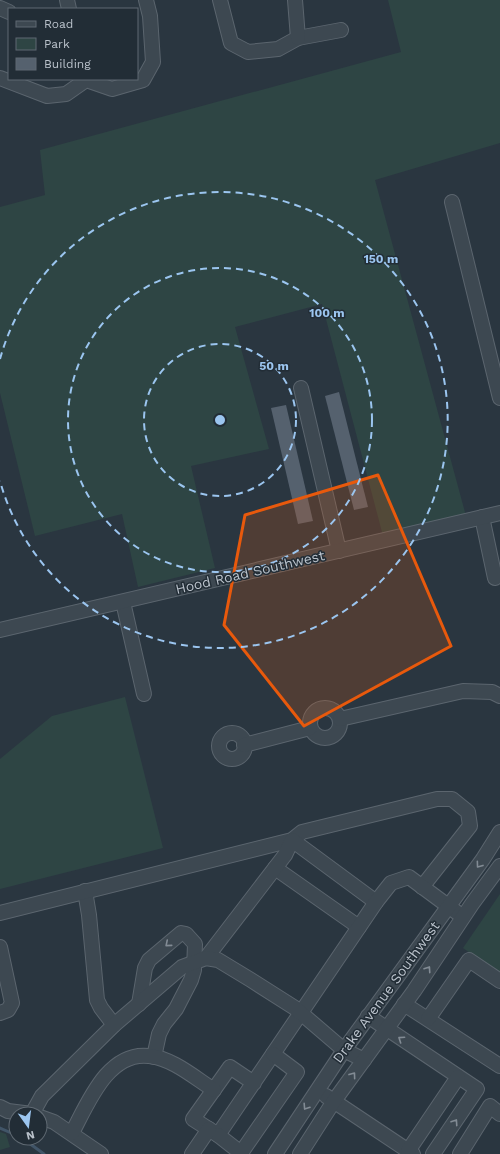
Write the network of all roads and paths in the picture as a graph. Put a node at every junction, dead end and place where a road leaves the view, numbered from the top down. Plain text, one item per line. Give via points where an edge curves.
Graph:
1 (146, 0) edge
2 (220, 0) edge
3 (295, 0) edge
4 (341, 30) dead end
5 (298, 38) junction
6 (0, 78) edge
7 (86, 80) edge
8 (452, 202) dead end
9 (301, 388) dead end
10 (500, 398) edge
11 (500, 513) edge
12 (482, 517) junction
13 (339, 551) junction
14 (495, 578) dead end
15 (123, 602) junction
16 (0, 630) edge
17 (144, 694) dead end
18 (500, 696) edge
19 (340, 719) junction
20 (310, 728) junction
21 (244, 745) dead end
22 (500, 832) edge
23 (292, 840) junction
24 (500, 866) edge
25 (275, 868) junction
26 (422, 887) junction
27 (85, 892) junction
28 (376, 902) junction
29 (448, 906) junction
30 (0, 913) edge
31 (463, 917) junction
32 (359, 928) junction
33 (0, 947) edge
34 (200, 959) junction
35 (500, 981) edge
36 (139, 1004) junction
37 (404, 1004) junction
38 (0, 1013) edge
39 (302, 1014) junction
40 (368, 1016) junction
41 (428, 1019) junction
42 (114, 1025) junction
43 (386, 1029) junction
44 (344, 1050) junction
45 (273, 1054) junction
46 (154, 1057) junction
47 (364, 1060) junction
48 (500, 1066) edge
49 (458, 1077) junction
50 (254, 1083) junction
51 (214, 1090) junction
52 (317, 1090) junction
53 (334, 1101) junction
54 (0, 1107) edge
55 (500, 1114) edge
56 (48, 1120) edge
57 (213, 1132) junction
58 (72, 1133) junction
59 (411, 1152) edge
60 (241, 1153) edge
61 (101, 1154) edge
62 (192, 1154) edge
63 (275, 1154) edge
64 (300, 1154) edge
65 (433, 1154) edge
66 (460, 1154) edge

1 - 7 street via 150,16 153,62 143,80 112,89
2 - 5 street via 231,43 248,52 278,48
3 - 5 street
4 - 5 street
6 - 7 street via 47,96 66,94
8 - 10 street
9 - 13 street
11 - 12 street, Hood Road Southwest
12 - 13 street, Hood Road Southwest
12 - 14 street
13 - 15 street, Hood Road Southwest
15 - 16 street, Hood Road Southwest
15 - 17 street
18 - 19 street via 492,692 463,691
19 - 20 street via 336,734 327,738 317,736
19 - 20 street via 330,708 320,708 310,718
20 - 21 street
22 -> 29 street, Drake Avenue Southwest
23 - 25 street
23 - 26 street via 302,832 438,799 452,799 468,812 470,826
23 - 27 street
23 - 28 street
24 - 31 street, Drake Avenue Southwest
25 - 32 street
25 - 34 street
26 - 28 street via 409,877 392,883
26 - 29 street
27 - 30 street
27 - 42 street via 90,915 97,1000
28 - 32 street
29 - 31 street
29 - 40 street, Drake Avenue Southwest
37 -> 31 street, Drake Avenue Southwest
32 - 39 street
33 - 38 street via 12,1003 8,1010
34 - 36 street via 182,966
34 -> 36 street via 195,944 186,934 181,933 147,964
34 - 39 street via 218,960
34 - 46 street via 176,1009 159,1034
35 - 41 street via 469,960
36 - 42 street
37 - 41 street
37 - 43 street, Drake Avenue Southwest
39 - 44 street
39 - 45 street
40 - 43 street
40 - 44 street, Drake Avenue Southwest
41 - 48 street
42 - 54 street via 42,1096 32,1114 8,1111
43 - 47 street, Drake Avenue Southwest
49 -> 43 street
44 - 47 street
44 - 52 street, Drake Avenue Southwest
45 - 50 street
45 - 60 street via 297,1072
46 - 51 street via 181,1068
46 - 58 street via 133,1057 111,1069 90,1099
53 -> 47 street, Drake Avenue Southwest
49 - 59 street
65 -> 49 street via 477,1090
50 - 51 street via 230,1067
50 - 57 street
51 - 57 street via 194,1119
52 - 53 street
52 -> 63 street, Drake Avenue Southwest
53 - 59 street
53 - 64 street, Drake Avenue Southwest
55 - 66 street via 490,1106
56 - 58 street
57 - 60 street
57 - 62 street
58 - 61 street

